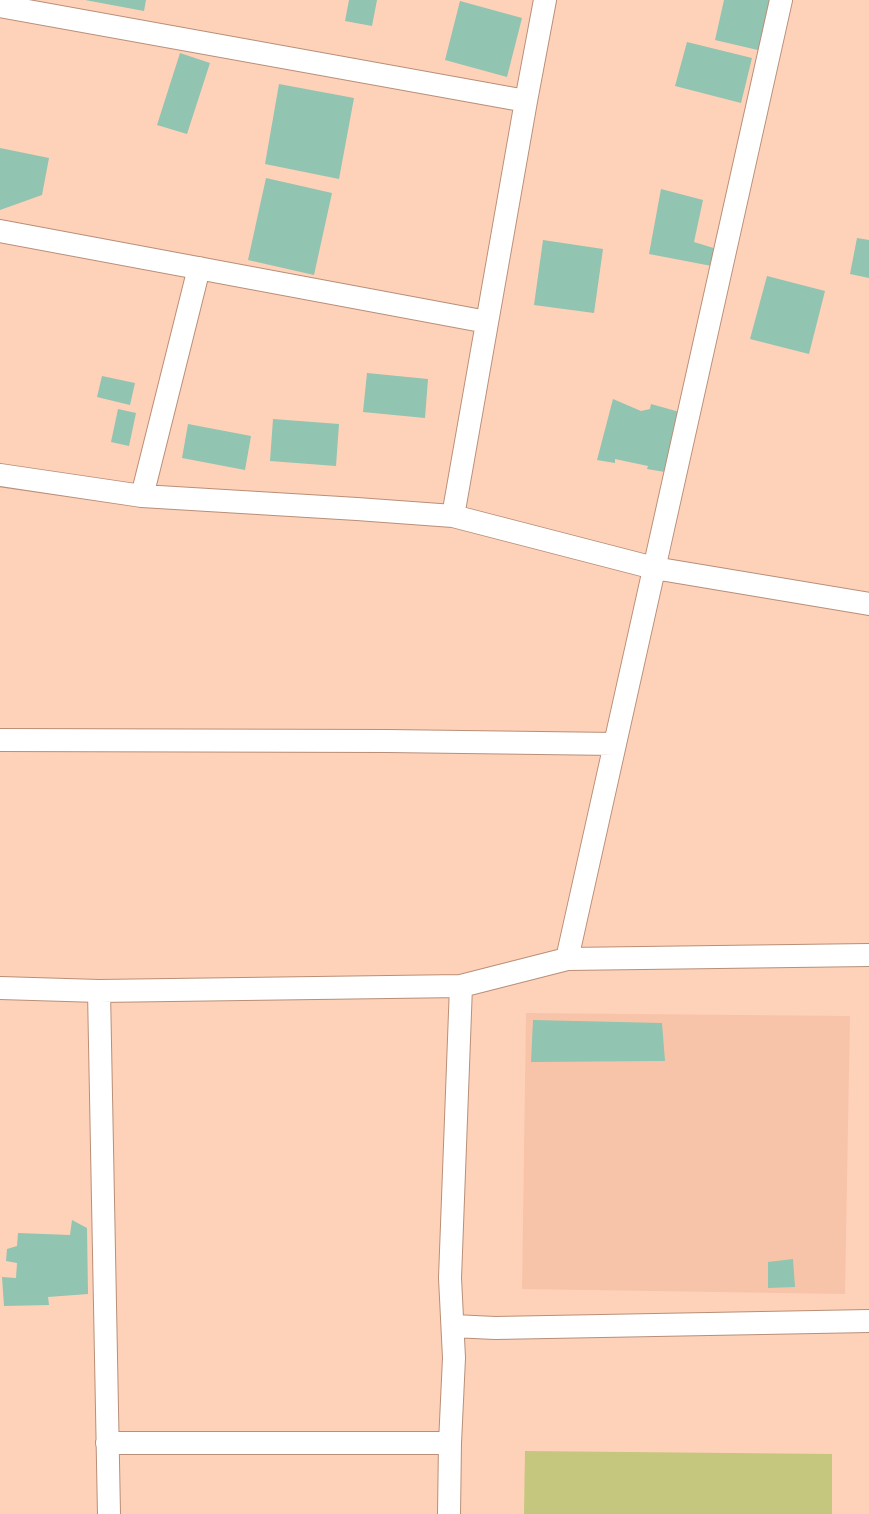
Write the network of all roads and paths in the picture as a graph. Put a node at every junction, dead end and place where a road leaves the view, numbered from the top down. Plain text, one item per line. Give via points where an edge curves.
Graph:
1 (545, 0) edge
2 (781, 0) edge
3 (0, 6) edge
4 (526, 101) junction
5 (0, 231) edge
6 (199, 268) junction
7 (487, 322) junction
8 (0, 475) edge
9 (142, 496) junction
10 (453, 516) junction
11 (654, 568) junction
12 (869, 604) edge
13 (0, 740) edge
14 (615, 744) junction
15 (869, 955) edge
16 (567, 959) junction
17 (461, 986) junction
18 (0, 988) edge
19 (99, 992) junction
20 (869, 1321) edge
21 (453, 1326) junction
22 (107, 1443) junction
23 (450, 1443) junction
24 (109, 1514) edge
25 (450, 1514) edge

1 - 4 street
2 - 11 street
3 - 4 street
4 - 7 street
5 - 6 street
6 - 7 street
6 - 9 street
7 - 10 street
8 - 9 street
9 - 10 street
10 - 11 street
11 - 12 street
11 - 14 street
13 - 14 street
14 - 16 street
15 - 16 street
16 - 17 street
17 - 19 street
17 - 21 street via 450,1278
18 - 19 street
19 - 22 street
20 - 21 street via 495,1328
21 - 23 street
22 - 23 street
22 - 24 street
23 - 25 street

